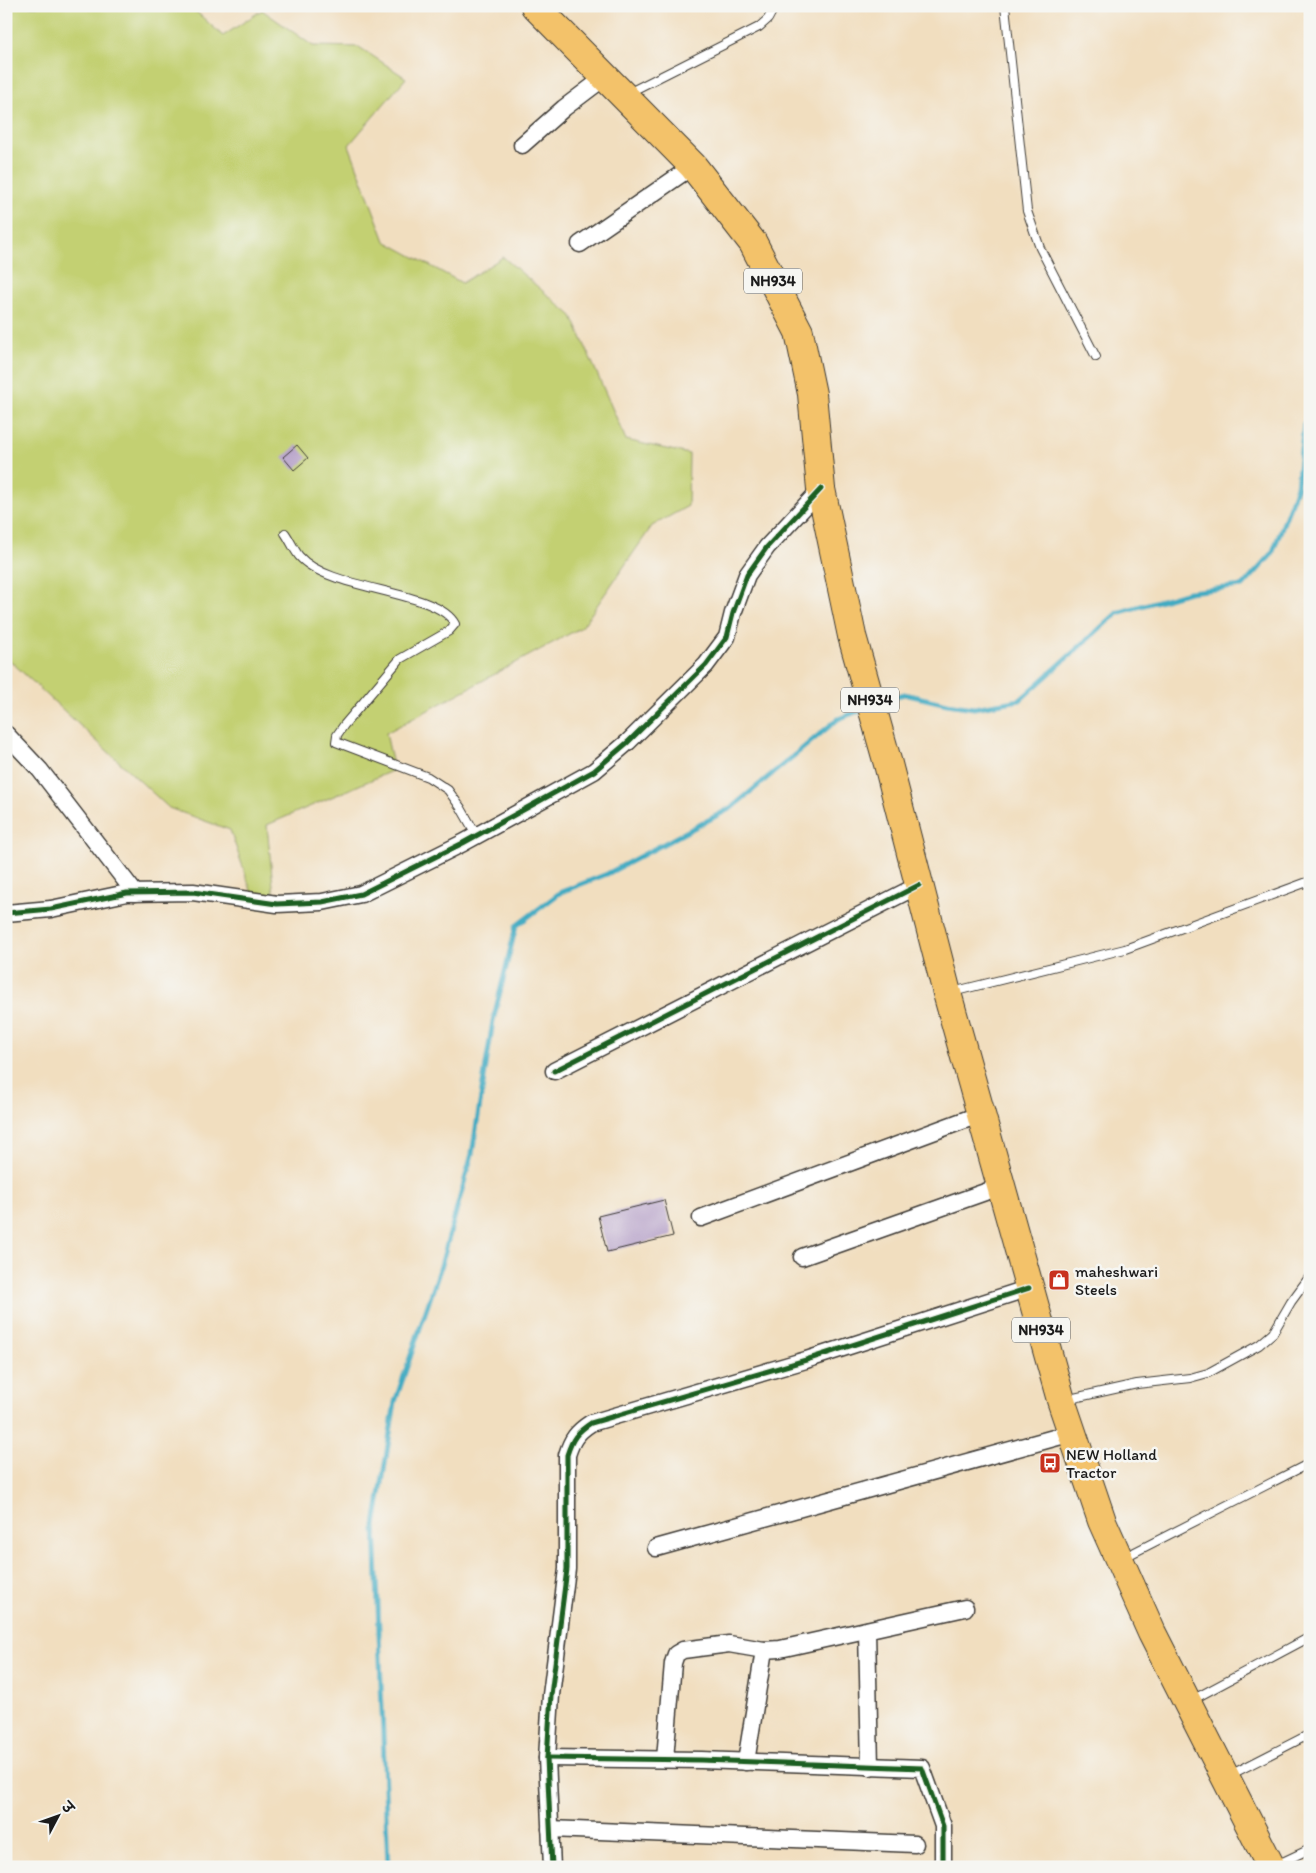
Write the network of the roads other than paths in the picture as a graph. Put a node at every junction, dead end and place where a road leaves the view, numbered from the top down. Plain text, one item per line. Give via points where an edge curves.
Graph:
1 (535, 6) edge
2 (775, 6) edge
3 (1006, 6) edge
4 (614, 86) junction
5 (522, 145) dead end
6 (693, 166) junction
7 (580, 244) dead end
8 (1096, 357) dead end
9 (821, 490) junction
10 (285, 533) dead end
11 (6, 734) edge
12 (477, 836) junction
13 (1310, 881) edge
14 (919, 885) junction
15 (135, 893) junction
16 (6, 912) edge
17 (947, 993) junction
18 (554, 1071) dead end
19 (981, 1114) junction
20 (1002, 1186) junction
21 (701, 1218) dead end
22 (802, 1257) dead end
23 (1308, 1279) edge
24 (1029, 1288) junction
25 (1061, 1400) junction
26 (1072, 1434) junction
27 (1310, 1463) edge
28 (656, 1548) dead end
29 (1119, 1560) junction
30 (965, 1608) dead end
31 (867, 1630) junction
32 (1310, 1637) edge
33 (764, 1650) junction
34 (1188, 1702) junction
35 (1310, 1734) edge
36 (547, 1758) junction
37 (665, 1759) junction
38 (746, 1762) junction
39 (870, 1767) junction
40 (1226, 1777) junction
41 (550, 1829) junction
42 (915, 1844) dead end
43 (1310, 1848) edge
44 (552, 1867) edge
45 (943, 1867) edge
46 (1272, 1867) edge

1 - 4 highway, NH934
2 - 4 lane via 768,19 759,26
3 - 8 lane via 1027,211 1040,248
4 - 5 street via 564,108
4 - 6 highway, NH934
6 - 7 street
6 - 9 highway, NH934 via 754,243 799,332 812,394
9 - 12 street via 767,547 746,575 727,637 706,665 594,771
9 - 14 highway, NH934 via 852,636
10 - 12 lane via 300,557 325,574 436,607 452,617 455,624 449,630 400,659 344,725 336,742 428,777 448,790
11 - 15 street via 40,770
12 - 15 street via 361,894 322,902 277,904 193,892
13 - 17 lane via 1125,949
14 - 17 highway, NH934
14 - 18 street
15 - 16 street via 51,909
17 - 19 highway, NH934
19 - 20 highway, NH934
19 - 21 street
20 - 22 street
20 - 24 highway, NH934
23 - 25 lane via 1273,1333 1259,1345 1208,1373
24 - 25 highway, NH934
24 - 36 street via 806,1360 591,1423 580,1431 572,1440 568,1455 566,1576 551,1695
25 - 26 highway, NH934
26 - 28 street
26 - 29 highway, NH934
27 - 29 lane
29 - 34 highway, NH934
30 - 31 street
31 - 33 street
31 - 39 street
32 - 34 lane
33 - 37 street via 729,1644 683,1650 676,1654
33 - 38 street
34 - 40 highway, NH934
35 - 40 lane
36 - 37 street
36 - 41 street
37 - 38 street
38 - 39 street
39 - 45 street via 922,1768 942,1826
40 - 46 highway, NH934
41 - 42 street
41 - 44 street
43 - 46 lane

